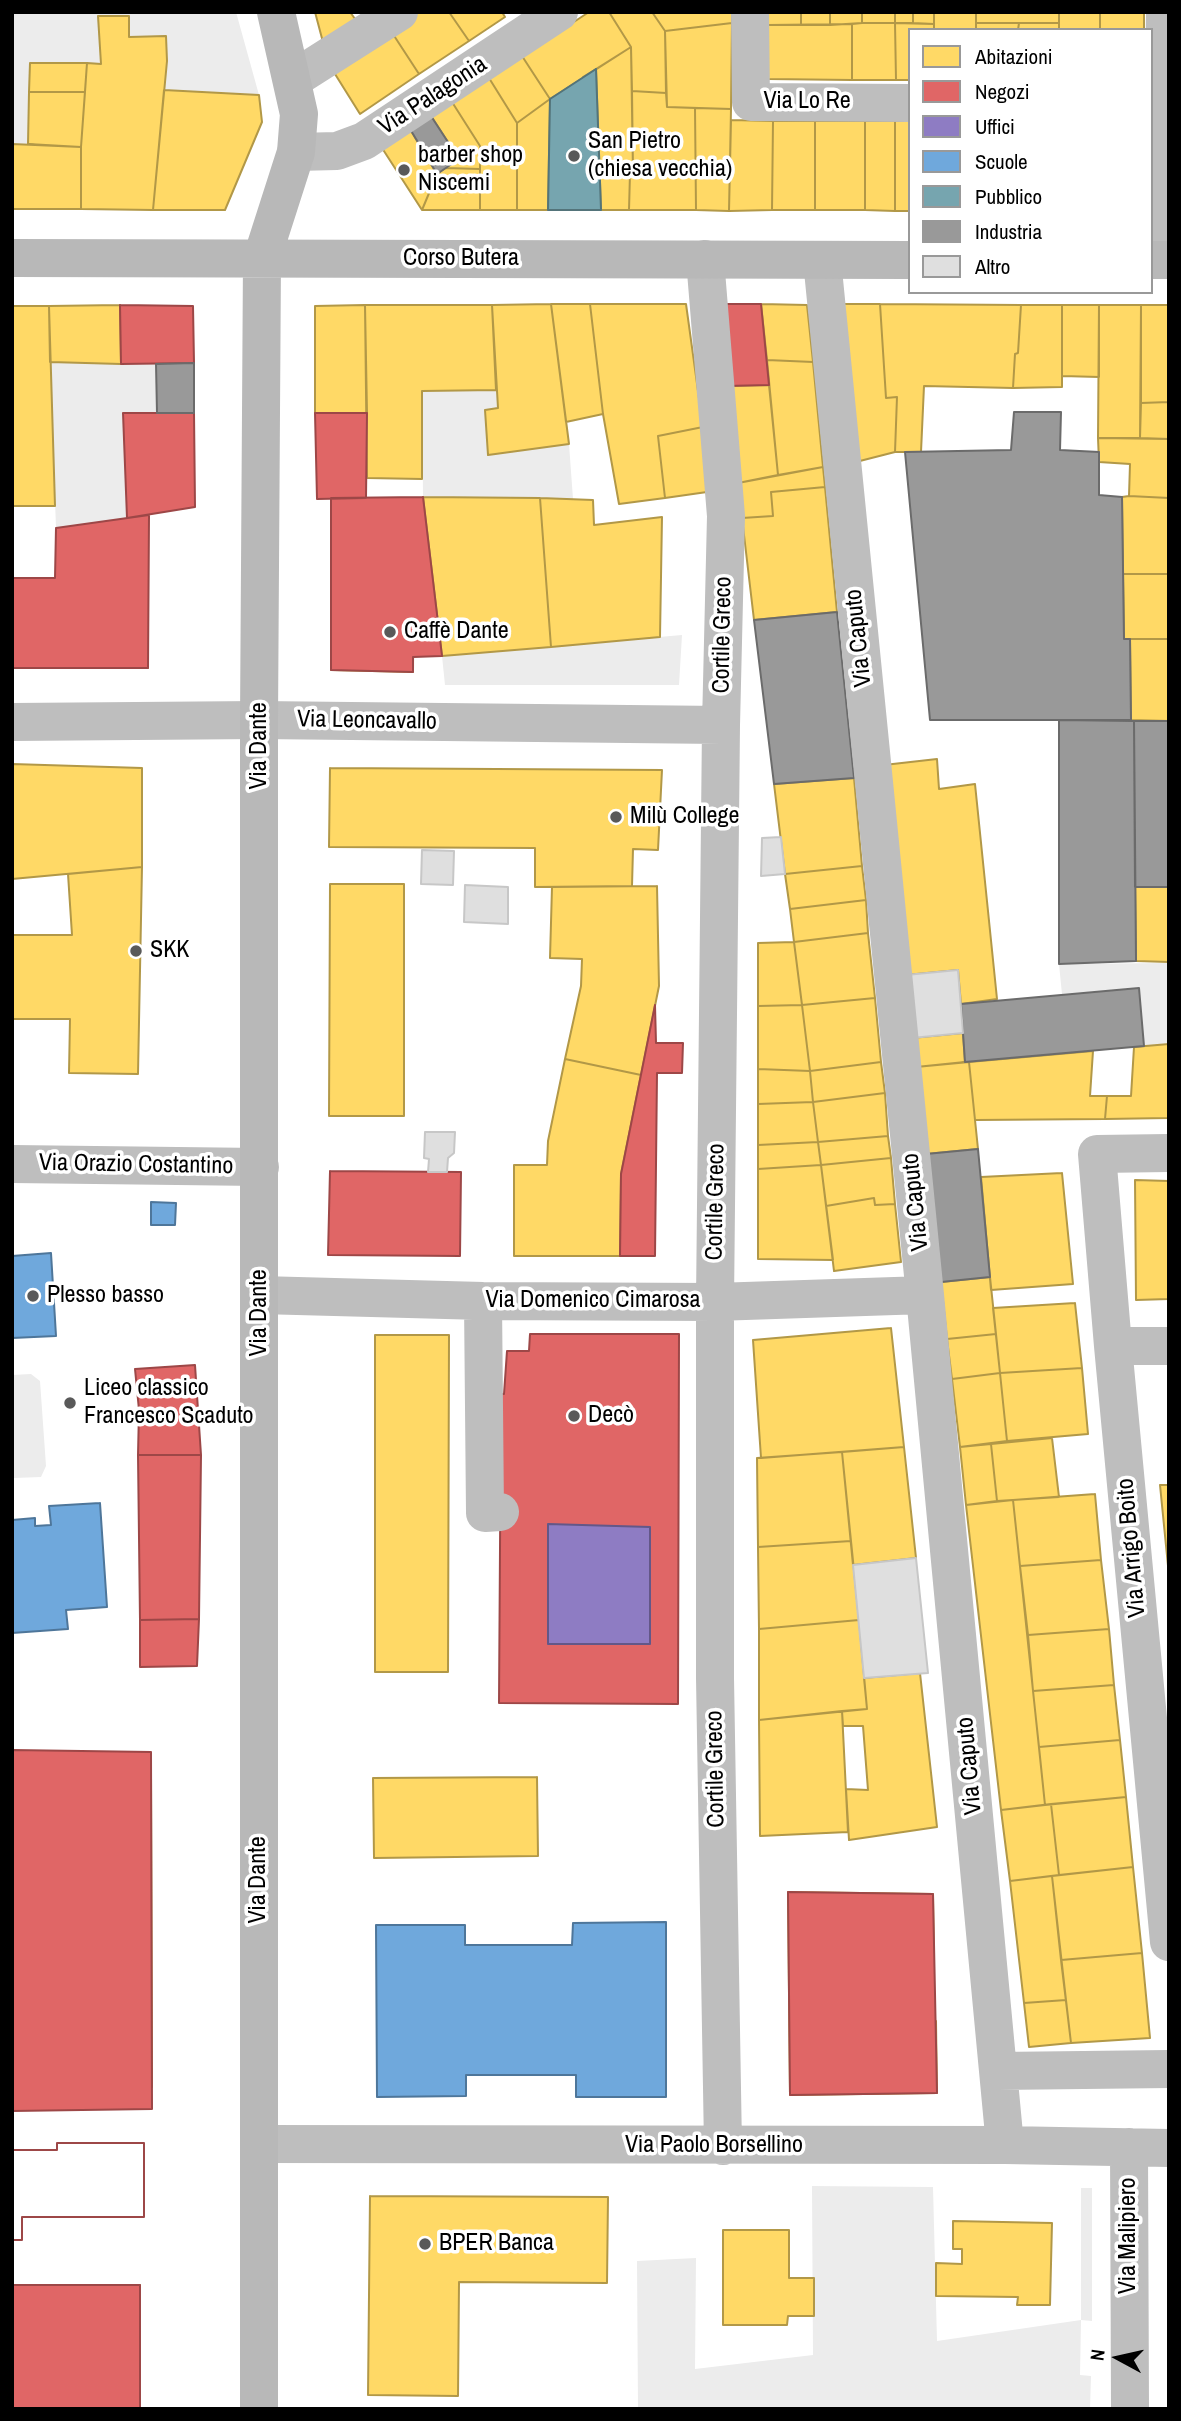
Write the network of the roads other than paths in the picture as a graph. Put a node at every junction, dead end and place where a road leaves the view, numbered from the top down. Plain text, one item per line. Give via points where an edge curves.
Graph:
1 (276, 12) edge
2 (399, 12) edge
3 (559, 12) edge
4 (750, 12) edge
5 (1165, 12) edge
6 (292, 80) junction
7 (908, 103) edge
8 (1161, 105) edge
9 (296, 152) junction
10 (12, 258) edge
11 (262, 258) junction
12 (705, 260) junction
13 (822, 260) junction
14 (908, 260) edge
15 (1161, 260) edge
16 (260, 720) junction
17 (12, 722) edge
18 (721, 724) junction
19 (1169, 1153) edge
20 (12, 1164) edge
21 (260, 1167) junction
22 (260, 1294) junction
23 (925, 1295) junction
24 (483, 1301) junction
25 (715, 1301) junction
26 (1113, 1346) junction
27 (1169, 1346) edge
28 (500, 1512) dead end
29 (1169, 1942) edge
30 (1169, 2069) edge
31 (998, 2071) junction
32 (259, 2144) junction
33 (1005, 2145) junction
34 (723, 2146) junction
35 (1129, 2147) junction
36 (1169, 2148) edge
37 (259, 2409) edge
38 (1130, 2409) edge

1 - 6 street, Via Dante
2 - 6 street
3 - 9 street, Via Palagonia via 364,141 337,152
4 - 7 street, Via Lo Re via 751,102
5 - 8 street
6 - 9 street, Via Dante via 299,114
8 - 15 street
9 - 11 street, Via Dante
10 - 11 street, Corso Butera
11 - 12 street, Corso Butera
11 - 16 street, Via Dante
12 - 13 street, Corso Butera
12 - 18 street, Cortile Greco via 726,516
13 - 14 street, Corso Butera
13 - 23 street, Via Caputo
16 - 17 street, Via Leoncavallo
16 - 18 street, Via Leoncavallo
16 - 21 street, Via Dante
18 - 25 street, Cortile Greco
19 - 26 street, Via Arrigo Boito via 1097,1154
20 - 21 street, Via Orazio Costantino
21 - 22 street, Via Dante
22 - 24 street, Via Domenico Cimarosa
22 - 32 street, Via Dante
23 - 25 street, Via Domenico Cimarosa
23 - 31 street, Via Caputo
24 - 25 street, Via Domenico Cimarosa
24 - 28 street via 485,1513
25 - 34 street, Cortile Greco via 715,1678
26 - 27 street
26 - 29 street, Via Arrigo Boito
30 - 31 street
31 - 33 street, Via Caputo
32 - 34 street, Via Paolo Borsellino
32 - 37 street, Via Dante
33 - 34 street, Via Paolo Borsellino
33 - 35 street, Via Paolo Borsellino
35 - 36 street, Via Paolo Borsellino
35 - 38 street, Via Malipiero

